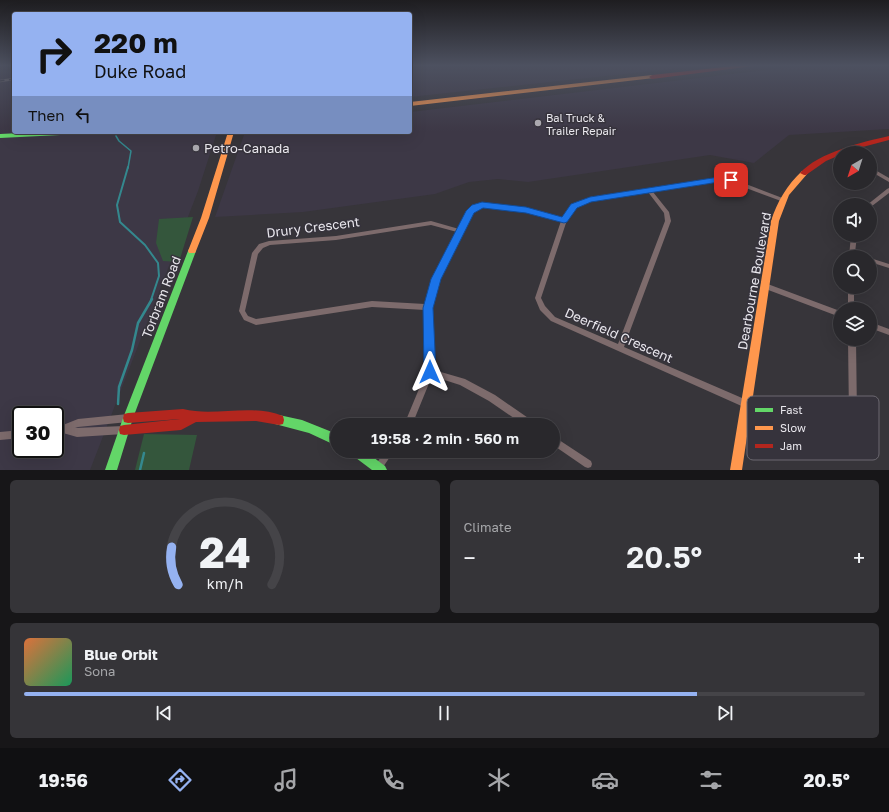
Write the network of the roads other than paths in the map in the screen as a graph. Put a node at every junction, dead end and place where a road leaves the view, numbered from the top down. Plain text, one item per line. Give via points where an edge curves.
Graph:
1 (563, 87) edge
2 (412, 104) edge
3 (40, 134) edge
4 (230, 134) edge
5 (0, 136) edge
6 (889, 138) edge
7 (856, 146) edge
8 (833, 155) edge
9 (877, 173) edge
10 (889, 180) edge
11 (649, 190) junction
12 (889, 190) edge
13 (877, 199) edge
14 (783, 200) junction
15 (564, 220) junction
16 (460, 230) junction
17 (877, 262) edge
18 (889, 266) edge
19 (765, 286) junction
20 (428, 308) junction
21 (833, 311) edge
22 (877, 328) edge
23 (889, 332) edge
24 (852, 346) edge
25 (620, 348) junction
26 (430, 372) junction
27 (747, 396) edge
28 (853, 396) edge
29 (747, 398) edge
30 (746, 404) junction
31 (195, 417) junction
32 (128, 418) junction
33 (411, 418) edge
34 (521, 418) edge
35 (64, 428) edge
36 (124, 430) junction
37 (64, 431) edge
38 (12, 435) edge
39 (0, 436) edge
40 (330, 437) edge
41 (560, 445) edge
42 (365, 458) edge
43 (385, 458) edge
44 (588, 464) dead end
45 (378, 469) edge
46 (111, 470) edge
47 (737, 470) edge

1 - 2 street
3 - 5 street
4 - 32 street, Torbram Road via 205,218
6 - 7 street, Dearbourne Boulevard
8 - 14 street, Dearbourne Boulevard via 810,168
9 - 10 street
11 - 14 street, Deerfield Crescent via 731,180
11 - 15 street, Deerfield Crescent via 590,199 574,206
11 - 25 street via 667,213 668,221
12 - 13 street
14 - 19 street, Dearbourne Boulevard via 775,222
15 - 16 street via 526,210 482,205 471,211
15 - 25 street, Deerfield Crescent via 538,298 542,308 553,319
16 - 20 street via 436,279
16 - 20 street, Drury Crescent via 431,223 336,238 269,243 261,246 255,253 242,311 246,318 256,322 372,304
17 - 18 street
19 - 21 street
19 - 27 street, Dearbourne Boulevard
20 - 26 street
22 - 23 street
24 - 28 street
25 - 30 street, Deerfield Crescent
26 - 33 street
26 - 34 street via 462,382
29 - 30 street, Dearbourne Boulevard
30 - 47 street, Dearbourne Boulevard
31 - 32 street via 183,414
31 - 36 street via 181,425
31 - 40 street via 272,418 289,421
32 - 35 street via 78,423
32 - 36 street, Torbram Road
36 - 37 street via 77,433
36 - 46 street, Torbram Road
38 - 39 street
41 - 44 street
42 - 45 street
43 - 45 street

